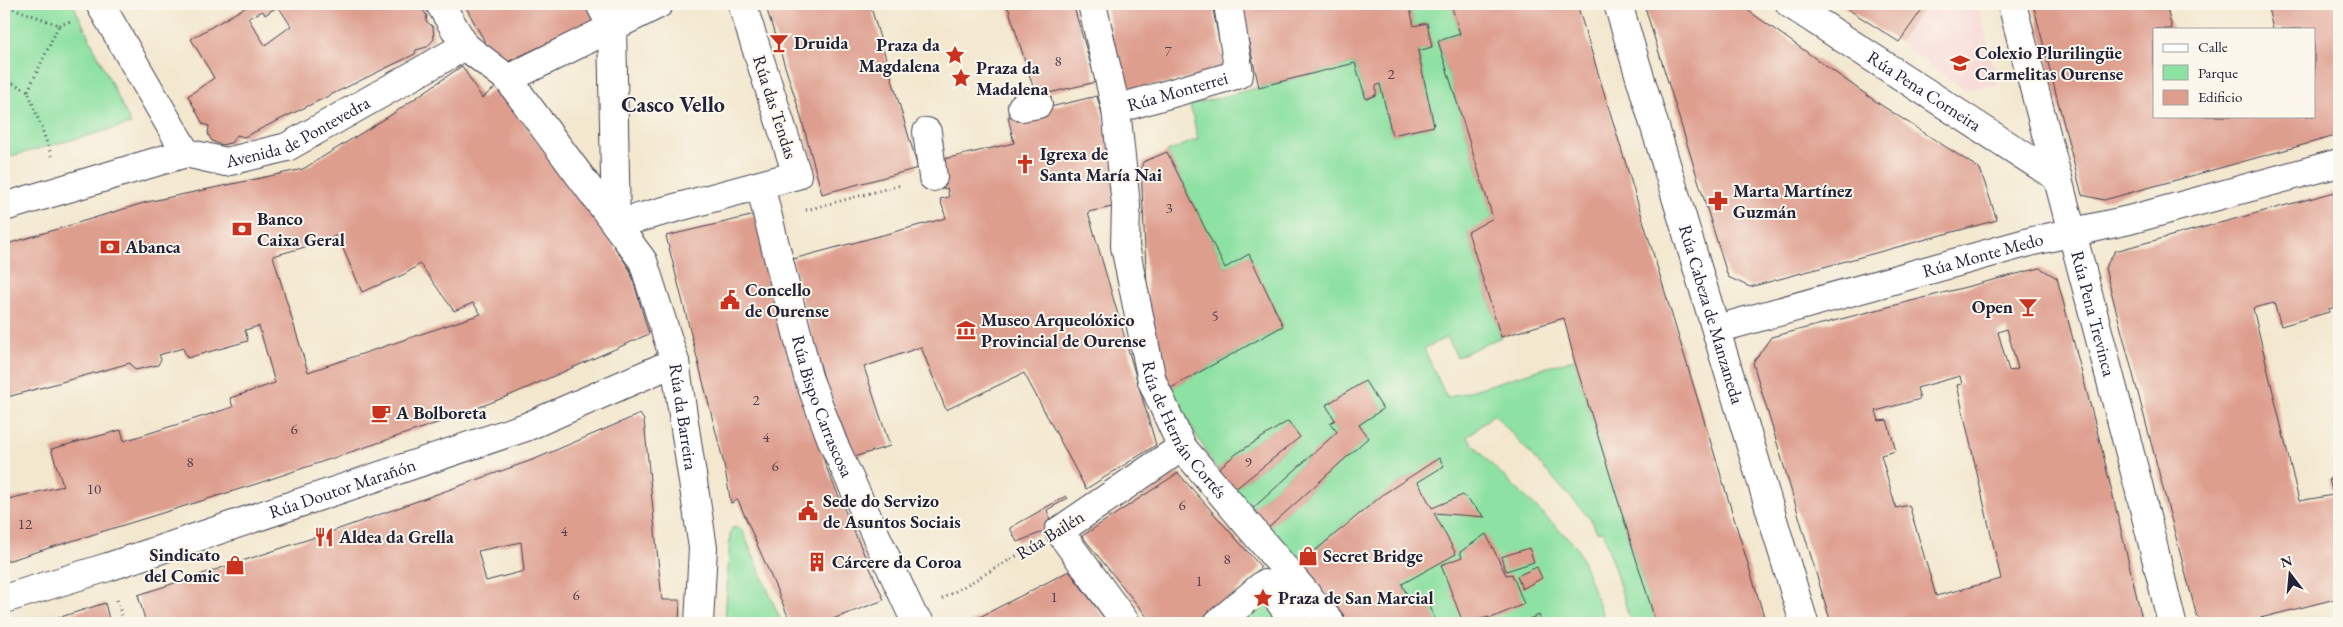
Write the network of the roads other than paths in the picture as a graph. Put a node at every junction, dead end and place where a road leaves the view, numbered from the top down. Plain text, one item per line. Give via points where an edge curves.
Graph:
1 (100, 4) edge
2 (440, 4) edge
3 (659, 4) edge
4 (742, 4) edge
5 (1092, 4) edge
6 (1228, 4) edge
7 (1618, 4) edge
8 (1790, 4) edge
9 (2012, 4) edge
10 (606, 15) edge
11 (465, 46) junction
12 (508, 79) junction
13 (1116, 109) junction
14 (927, 132) dead end
15 (186, 153) junction
16 (2339, 163) edge
17 (932, 177) road end
18 (2058, 178) junction
19 (760, 185) junction
20 (4, 207) edge
21 (616, 224) junction
22 (2072, 233) junction
23 (1717, 329) junction
24 (675, 362) junction
25 (1182, 447) junction
26 (4, 599) edge
27 (916, 620) edge
28 (699, 623) edge
29 (1126, 623) edge
30 (1218, 623) edge
31 (1295, 623) edge
32 (1331, 623) edge
33 (1804, 623) edge
34 (2172, 623) edge

1 - 15 street
2 - 11 street
3 - 10 street
4 - 19 street, Rúa das Tendas via 797,175
5 - 13 street, Rúa de Hernán Cortés
6 - 13 street, Rúa Monterrei via 1239,74
7 - 23 street, Rúa Cabeza de Manzaneda
8 - 18 street, Rúa Pena Corneira
9 - 18 street, Rúa Pena Trevinca
10 - 12 street
10 - 21 street
11 - 12 street, Rúa da Barreira
11 - 15 street, Avenida de Pontevedra via 287,147 226,162
12 - 21 street, Rúa da Barreira
13 - 25 street, Rúa de Hernán Cortés via 1126,206 1127,255 1152,381
14 - 17 street
15 - 20 street, Avenida de Pontevedra
16 - 22 street, Rúa Monte Medo
18 - 22 street, Rúa Pena Trevinca
19 - 21 street
19 - 27 street, Rúa Bispo Carrascosa via 808,377 833,443
21 - 24 street, Rúa da Barreira via 643,261
22 - 23 street, Rúa Monte Medo
22 - 34 street, Rúa Pena Trevinca
23 - 33 street, Rúa Cabeza de Manzaneda
24 - 26 street, Rúa Doutor Marañón via 526,427
24 - 28 street, Rúa da Barreira via 703,548
25 - 29 street, Rúa Bailén via 1059,531
25 - 32 street, Rúa de Hernán Cortés
30 - 31 street via 1264,584

